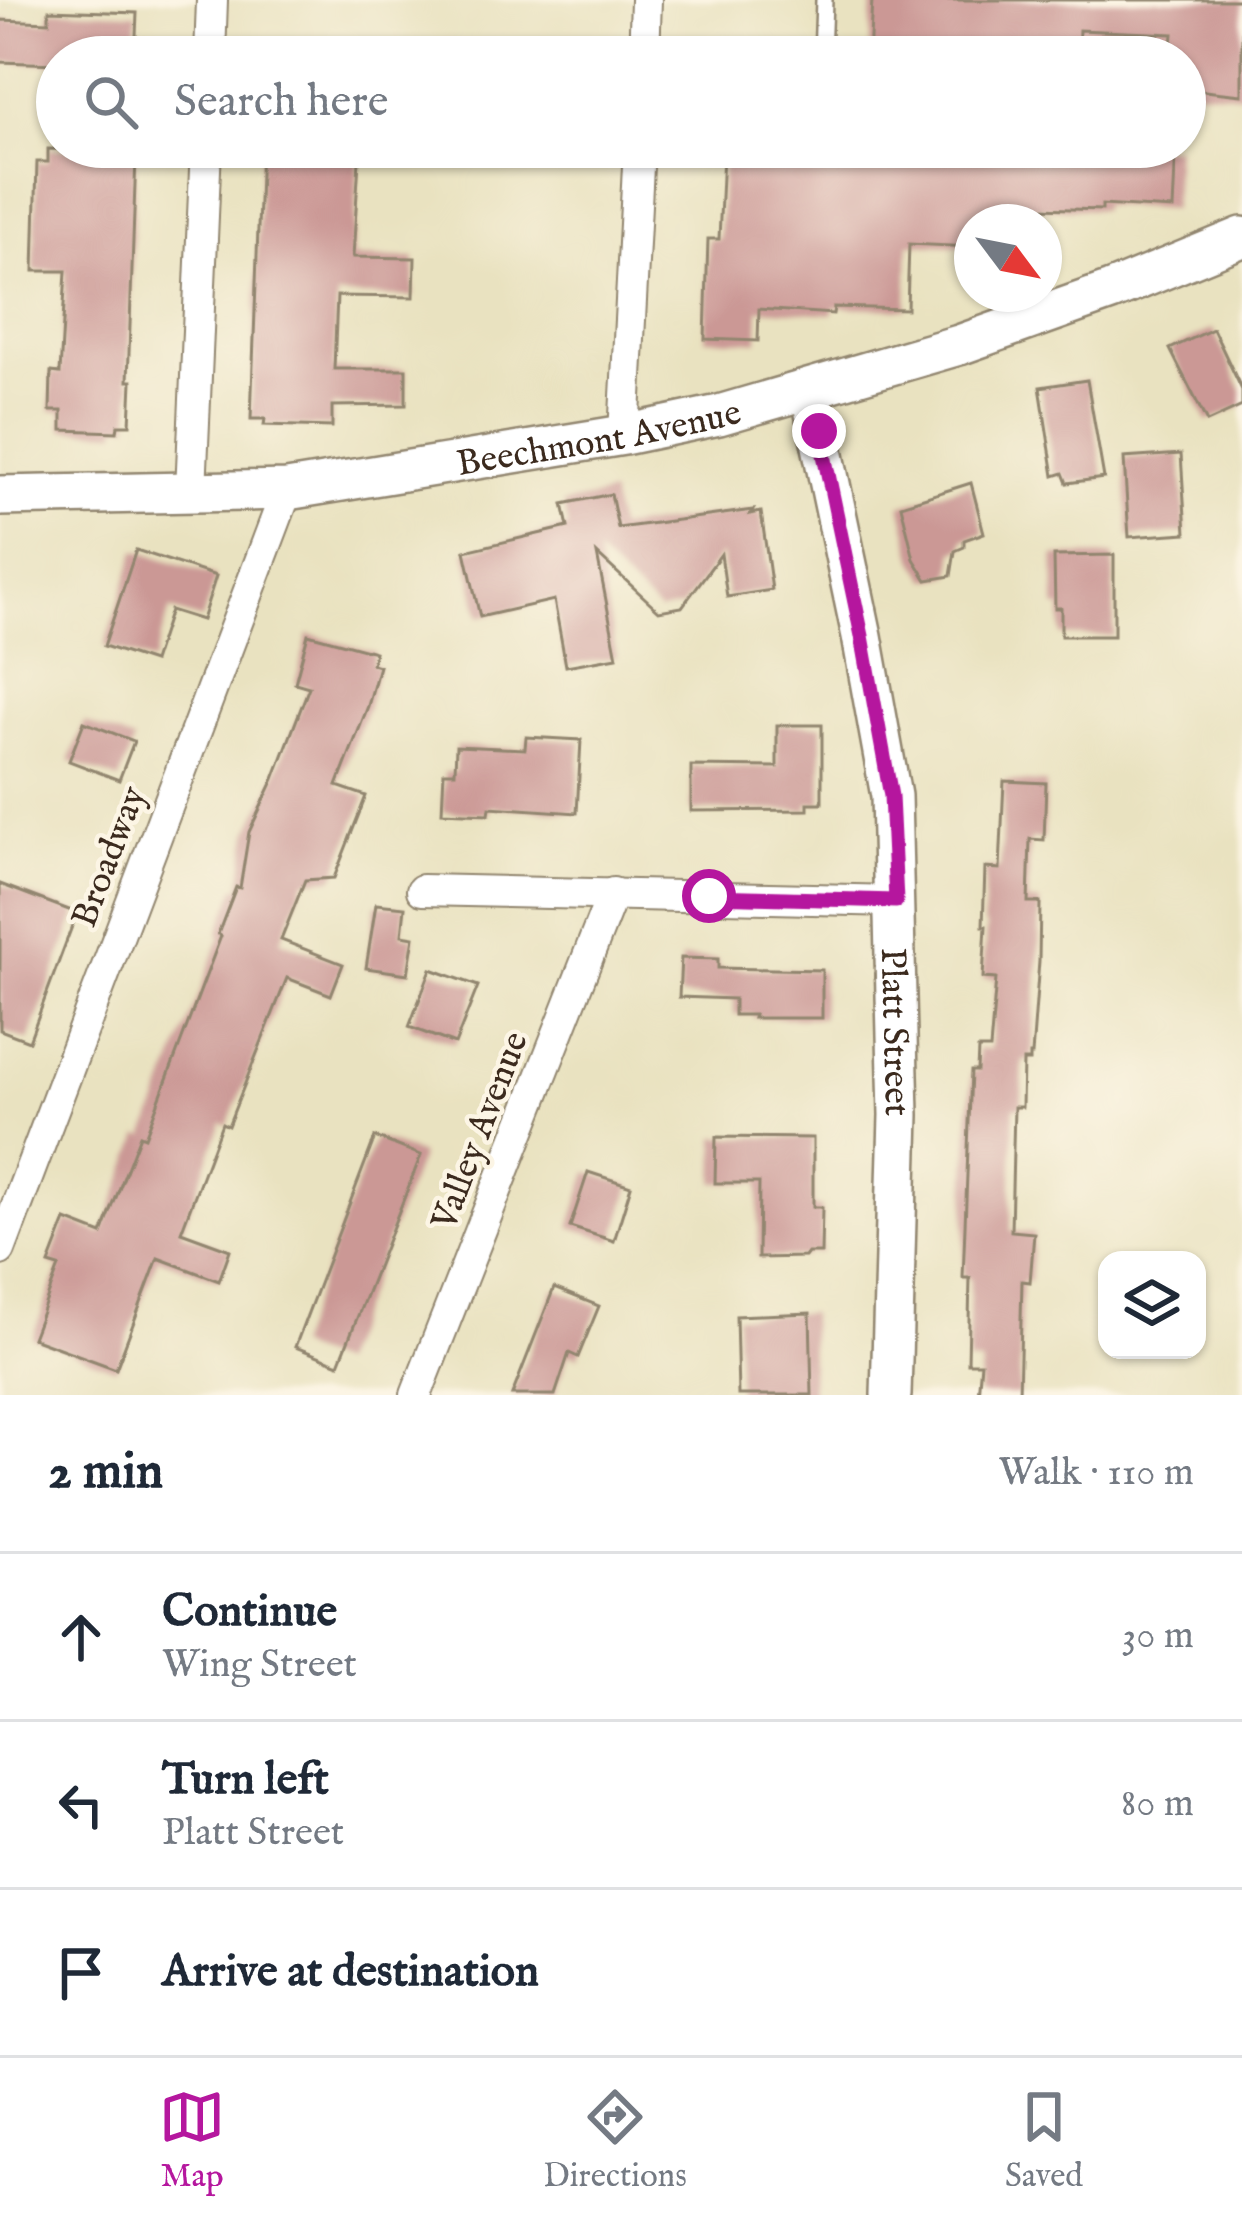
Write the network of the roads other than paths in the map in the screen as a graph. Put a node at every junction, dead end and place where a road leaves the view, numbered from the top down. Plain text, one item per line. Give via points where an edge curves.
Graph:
1 (212, 0) edge
2 (646, 0) edge
3 (824, 0) edge
4 (210, 36) edge
5 (645, 36) edge
6 (823, 36) edge
7 (205, 168) edge
8 (639, 168) edge
9 (1242, 237) edge
10 (810, 388) junction
11 (623, 435) junction
12 (287, 490) junction
13 (190, 491) junction
14 (0, 496) edge
15 (422, 890) dead end
16 (613, 893) junction
17 (896, 901) junction
18 (0, 1250) edge
19 (416, 1395) edge
20 (891, 1395) edge

1 - 4 street
2 - 5 street
3 - 6 lane
7 - 13 street
8 - 11 street
9 - 10 street, Beechmont Avenue via 958,346
10 - 11 street, Beechmont Avenue
10 - 17 street, Platt Street via 891,796
11 - 12 street, Beechmont Avenue
12 - 13 street, Beechmont Avenue
12 - 18 street, Broadway
13 - 14 street, Beechmont Avenue
15 - 16 street
16 - 17 street
16 - 19 street, Valley Avenue
17 - 20 street, Platt Street

